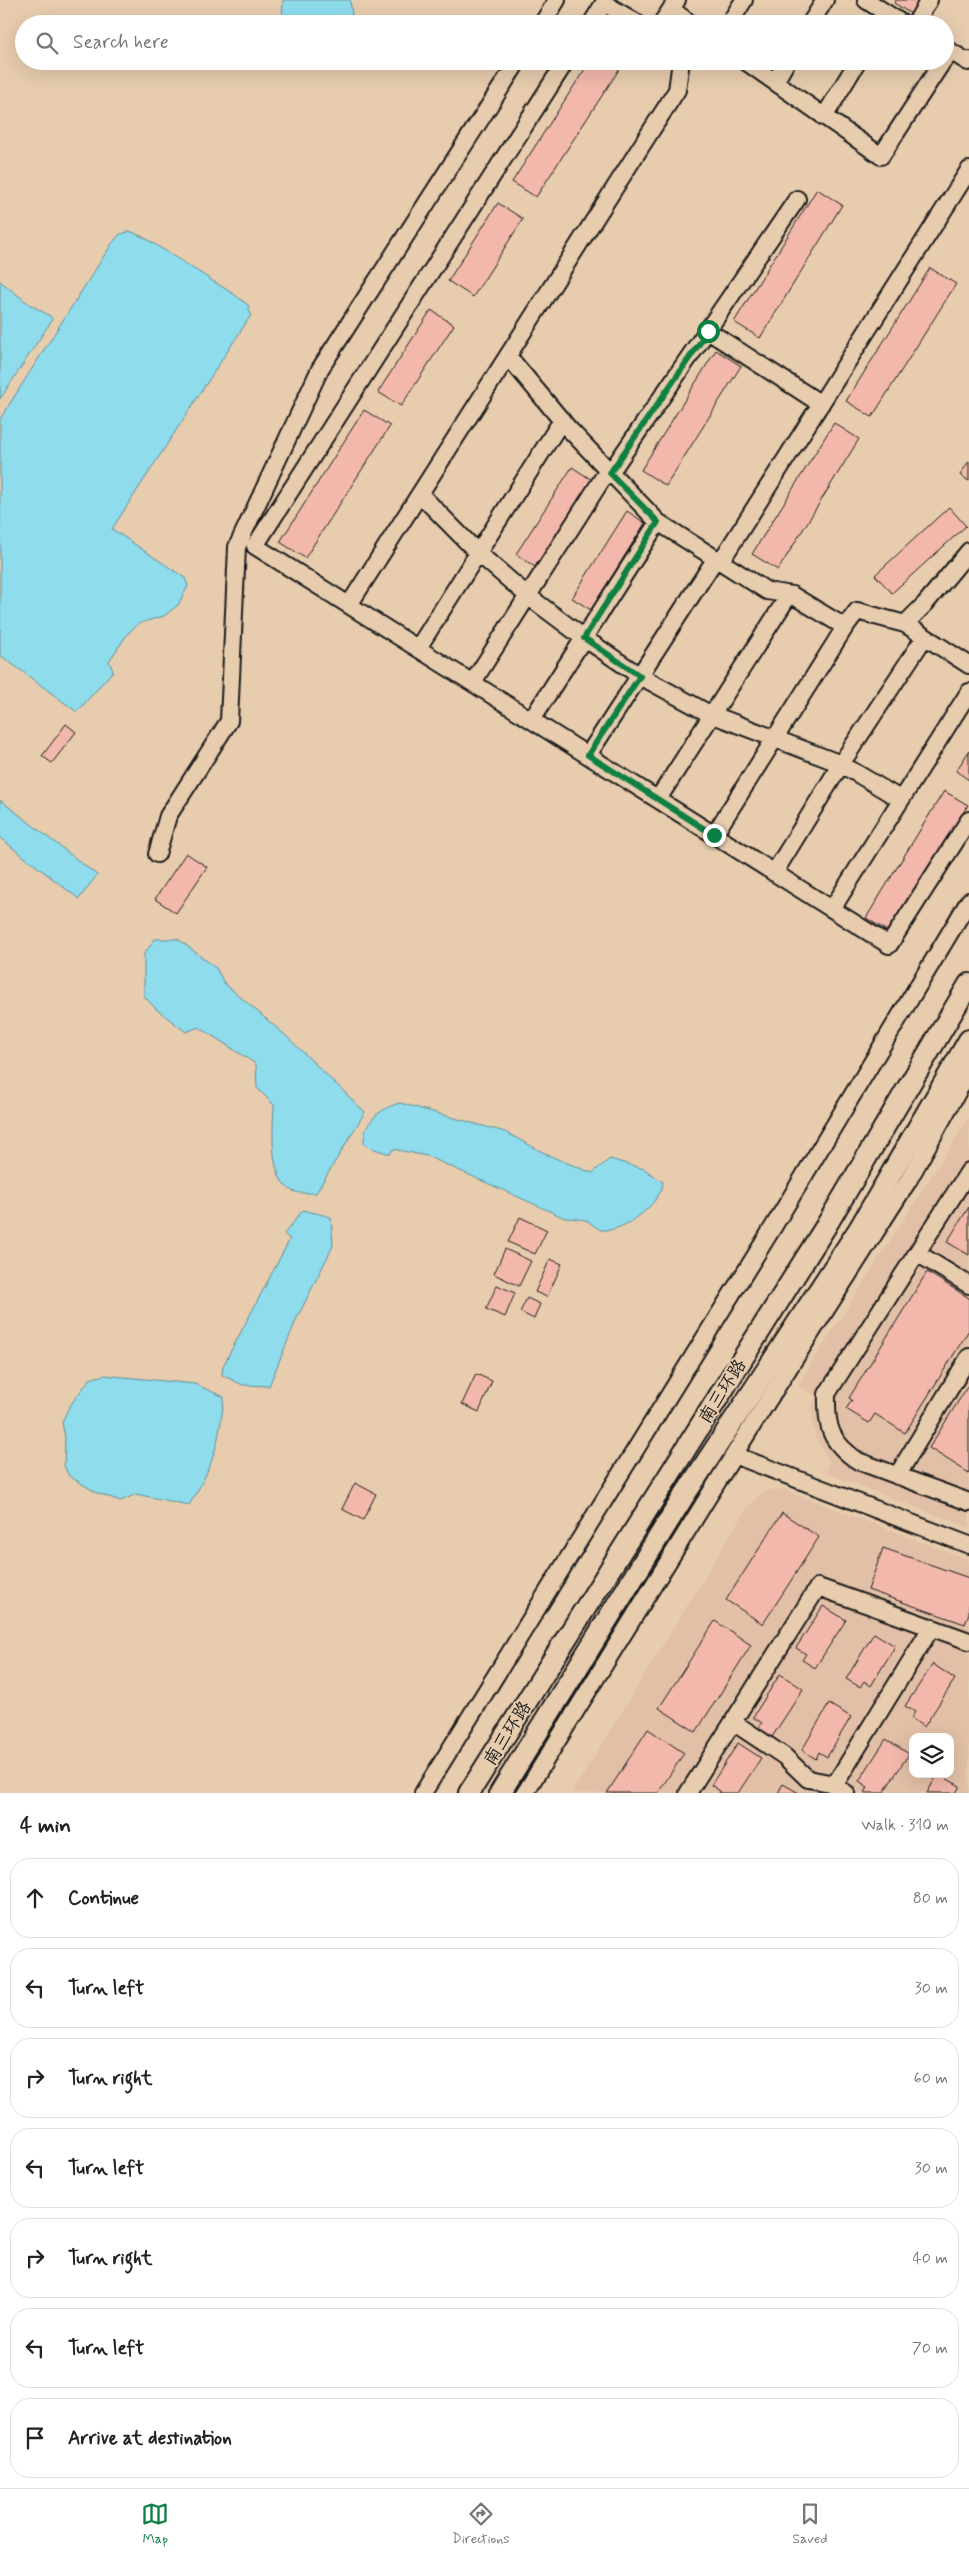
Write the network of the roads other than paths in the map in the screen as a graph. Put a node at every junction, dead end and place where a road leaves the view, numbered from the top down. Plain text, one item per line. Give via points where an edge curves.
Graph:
1 (557, 0) edge
2 (744, 0) edge
3 (824, 0) edge
4 (866, 0) edge
5 (929, 0) edge
6 (674, 5) edge
7 (548, 15) edge
8 (597, 15) edge
9 (624, 15) edge
10 (683, 15) edge
11 (735, 15) edge
12 (815, 15) edge
13 (880, 15) edge
14 (920, 15) edge
15 (954, 58) edge
16 (969, 60) edge
17 (512, 70) edge
18 (560, 70) edge
19 (680, 70) edge
20 (758, 70) edge
21 (782, 70) edge
22 (852, 70) edge
23 (936, 70) edge
24 (775, 82) junction
25 (824, 116) junction
26 (969, 170) edge
27 (797, 199) dead end
28 (708, 331) junction
29 (508, 356) junction
30 (821, 404) junction
31 (562, 420) junction
32 (609, 472) junction
33 (420, 494) junction
34 (658, 522) junction
35 (969, 551) edge
36 (478, 553) junction
37 (718, 560) junction
38 (789, 595) junction
39 (528, 596) junction
40 (349, 604) junction
41 (905, 624) junction
42 (845, 627) junction
43 (584, 638) junction
44 (924, 638) junction
45 (418, 648) junction
46 (969, 665) edge
47 (640, 676) junction
48 (473, 682) junction
49 (969, 692) edge
50 (712, 714) junction
51 (532, 720) junction
52 (774, 740) junction
53 (588, 755) junction
54 (841, 764) junction
55 (658, 799) junction
56 (900, 800) junction
57 (969, 820) edge
58 (714, 835) junction
59 (158, 854) dead end
60 (774, 873) junction
61 (969, 901) edge
62 (832, 910) junction
63 (969, 984) edge
64 (969, 1040) edge
65 (969, 1071) edge
66 (969, 1171) edge
67 (917, 1253) junction
68 (969, 1285) edge
69 (969, 1357) edge
70 (734, 1455) junction
71 (897, 1476) junction
72 (969, 1502) edge
73 (969, 1545) edge
74 (931, 1628) junction
75 (969, 1641) edge
76 (733, 1722) junction
77 (840, 1789) edge
78 (423, 1793) edge
79 (469, 1793) edge
80 (500, 1793) edge
81 (525, 1793) edge
82 (688, 1793) edge

1 - 7 street
2 - 11 street
3 - 12 street
4 - 13 street
5 - 14 street
6 - 10 street
8 - 9 street via 604,3
15 - 16 street
17 - 59 street via 320,369 237,547 229,720 168,816
18 - 40 street via 255,546
19 - 29 street via 677,90
20 - 24 street
21 - 24 street
22 - 25 street
23 - 25 street via 881,156
24 - 25 street
26 - 30 street
27 - 28 street
28 - 30 street
28 - 32 street
29 - 31 street
29 - 33 street
30 - 37 street
31 - 32 street
31 - 36 street
32 - 34 street
32 - 39 street
33 - 36 street
33 - 40 street
34 - 37 street
34 - 43 street
35 - 41 street
36 - 39 street
36 - 45 street
37 - 38 street via 767,591
37 - 47 street
38 - 42 street
38 - 50 street
39 - 43 street
39 - 48 street
40 - 45 street
41 - 42 street via 857,611
41 - 44 street
42 - 52 street
43 - 47 street
43 - 51 street
44 - 46 street
44 - 54 street
45 - 48 street
47 - 50 street
47 - 53 street
48 - 51 street
49 - 56 street
50 - 52 street
50 - 55 street
51 - 53 street
52 - 54 street
52 - 58 street
53 - 55 street
54 - 56 street
54 - 60 street
55 - 58 street
56 - 62 street
57 - 62 street via 889,944
58 - 60 street
60 - 62 street
61 - 78 street via 770,1233
63 - 79 main road, 南三环路 via 826,1226
64 - 80 main road, 南三环路 via 859,1229 684,1496
65 - 70 street via 908,1181
66 - 67 street
67 - 68 street
67 - 71 street via 827,1394 827,1422 845,1452 858,1461
69 - 71 street
70 - 73 street
70 - 81 street
71 - 72 street
74 - 75 street
74 - 76 street via 818,1587
74 - 77 street
76 - 77 street via 784,1756 808,1779
76 - 82 street

